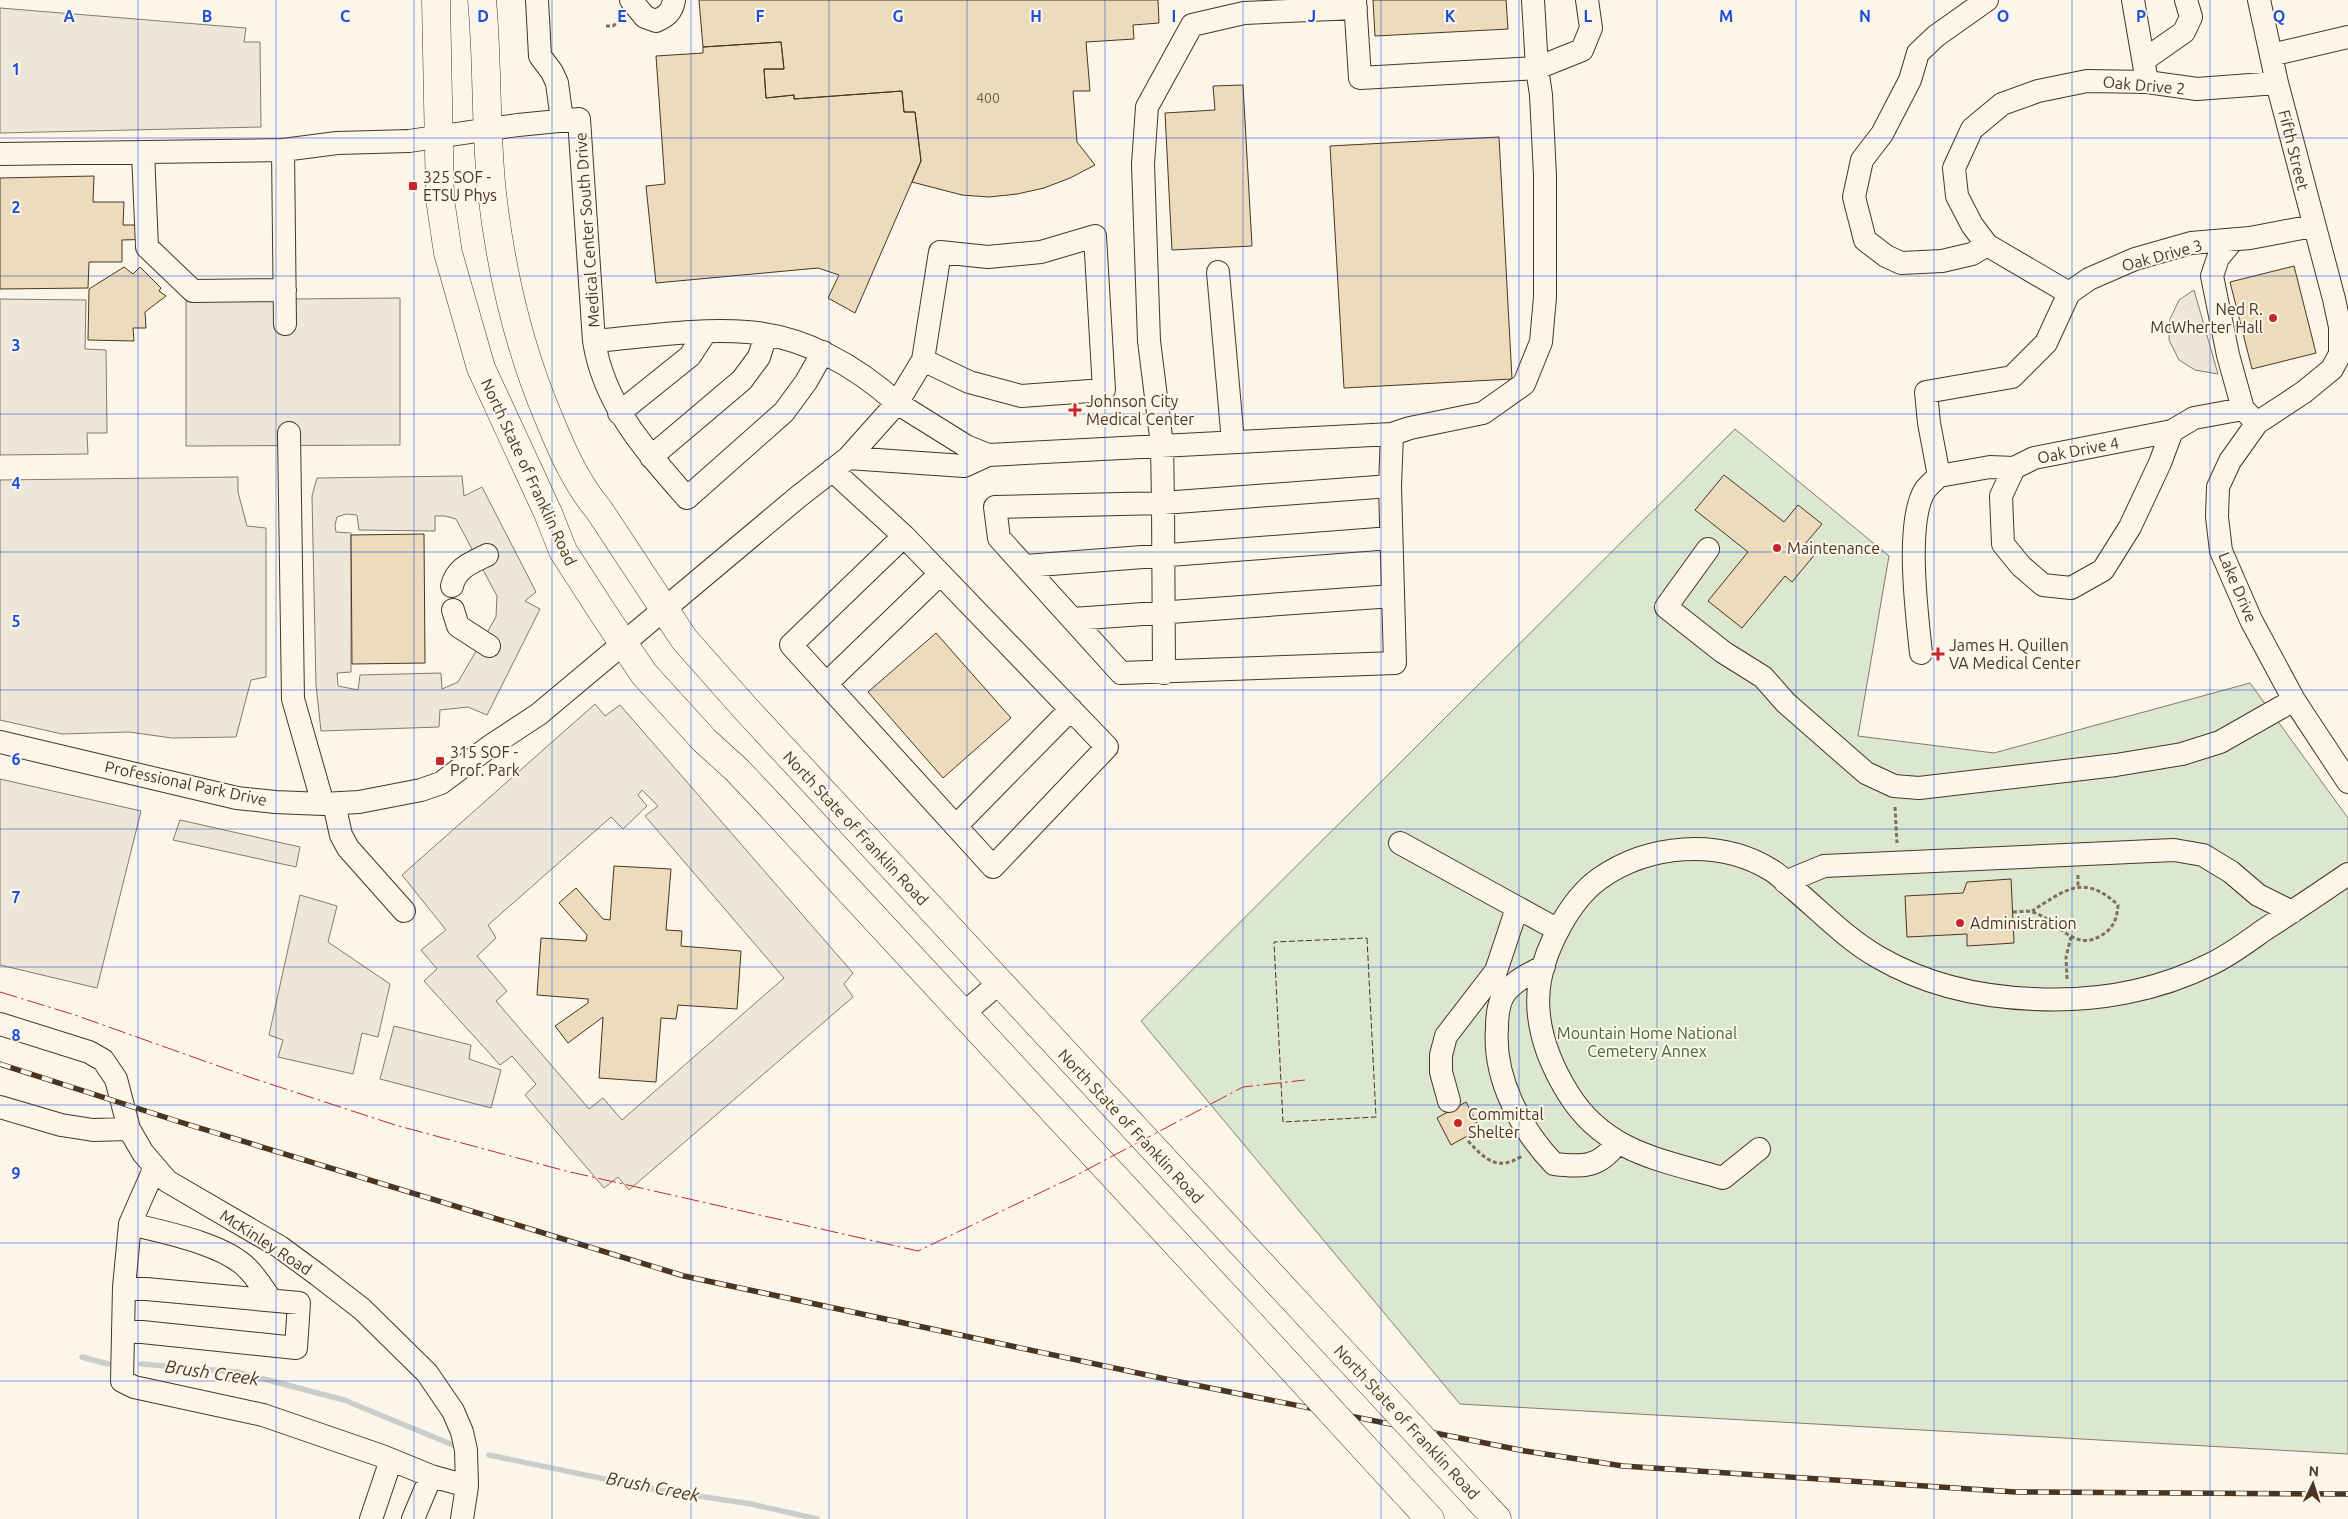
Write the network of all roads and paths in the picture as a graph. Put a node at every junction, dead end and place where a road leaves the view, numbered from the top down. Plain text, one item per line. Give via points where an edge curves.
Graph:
1 (436, 0) edge
2 (482, 0) edge
3 (538, 0) edge
4 (631, 0) edge
5 (674, 0) edge
6 (1533, 0) edge
7 (1587, 0) edge
8 (1987, 0) edge
9 (2133, 0) edge
10 (2186, 0) edge
11 (2259, 0) edge
12 (1356, 4) edge
13 (619, 21) dead end
14 (606, 26) dead end
15 (2348, 37) edge
16 (2271, 55) junction
17 (2144, 60) junction
18 (1537, 68) junction
19 (2148, 82) junction
20 (2277, 83) junction
21 (571, 120) junction
22 (488, 130) junction
23 (438, 137) junction
24 (283, 150) junction
25 (143, 152) junction
26 (0, 154) edge
27 (2313, 226) junction
28 (2233, 240) junction
29 (1987, 245) junction
30 (1218, 272) dead end
31 (284, 290) junction
32 (2069, 293) junction
33 (2341, 298) edge
34 (285, 324) dead end
35 (705, 333) junction
36 (766, 335) junction
37 (594, 341) junction
38 (823, 352) junction
39 (923, 360) junction
40 (897, 403) junction
41 (619, 414) junction
42 (2250, 416) junction
43 (2172, 431) junction
44 (289, 433) dead end
45 (1392, 434) junction
46 (1233, 442) junction
47 (1162, 445) junction
48 (988, 454) junction
49 (651, 457) junction
50 (840, 464) junction
51 (2014, 468) junction
52 (1948, 474) junction
53 (1390, 486) junction
54 (1163, 503) junction
55 (904, 536) junction
56 (1391, 538) junction
57 (1708, 549) dead end
58 (487, 555) dead end
59 (1163, 556) junction
60 (1025, 566) junction
61 (940, 574) junction
62 (452, 586) dead end
63 (1393, 596) junction
64 (453, 610) dead end
65 (664, 611) junction
66 (1164, 614) junction
67 (1073, 619) junction
68 (624, 644) junction
69 (489, 646) dead end
70 (1920, 653) dead end
71 (1164, 673) junction
72 (826, 684) junction
73 (2294, 700) junction
74 (1071, 709) junction
75 (0, 742) edge
76 (2348, 782) edge
77 (1894, 786) junction
78 (329, 804) junction
79 (956, 826) junction
80 (1400, 843) dead end
81 (1898, 862) junction
82 (2348, 874) edge
83 (1785, 882) junction
84 (1517, 908) junction
85 (404, 910) dead end
86 (2032, 911) junction
87 (2012, 912) dead end
88 (2292, 912) junction
89 (1558, 930) junction
90 (2071, 937) junction
91 (1544, 966) junction
92 (999, 983) junction
93 (2069, 999) junction
94 (963, 1014) junction
95 (0, 1024) edge
96 (1449, 1101) dead end
97 (0, 1107) edge
98 (130, 1129) junction
99 (1468, 1141) dead end
100 (1617, 1143) junction
101 (1538, 1147) junction
102 (1760, 1149) dead end
103 (155, 1167) junction
104 (130, 1224) junction
105 (124, 1287) junction
106 (271, 1300) junction
107 (123, 1330) junction
108 (391, 1460) junction
109 (431, 1476) junction
110 (467, 1486) junction
111 (1490, 1511) edge
112 (371, 1519) edge
113 (412, 1519) edge
114 (462, 1519) edge
115 (1430, 1519) edge

1 - 23 highway, North State of Franklin Road
2 - 22 highway, North State of Franklin Road
3 - 21 street, Medical Center South Drive via 540,56 552,72
4 - 5 street via 645,17 656,21 667,15
6 - 18 street
7 - 18 street via 1591,28 1582,50
8 - 29 street via 1918,53 1910,80 1882,134 1862,160 1854,197 1865,240 1901,263 1942,261 1972,254
9 - 17 street
10 - 17 street via 2191,18 2184,32
11 - 16 street, Fifth Street
12 - 18 street via 1360,78
12 - 47 street via 1244,13 1192,25 1147,107 1143,164 1149,341
13 - 14 path via 613,26
15 - 16 street
16 - 20 street, Fifth Street
17 - 19 street
18 - 45 street via 1546,176 1545,296 1541,342 1524,384 1484,413
19 - 20 street, Oak Drive 2 via 2197,89
19 - 29 street, Oak Drive 2 via 2087,81 2038,91 2002,104 1972,129 1954,168 1957,196 1972,226
20 - 27 street, Fifth Street
21 - 22 street
21 - 37 street, Medical Center South Drive
22 - 23 street
22 - 65 highway, North State of Franklin Road via 492,193 503,264 520,338 540,399 584,492
23 - 24 street via 409,142 337,143
23 - 68 highway, North State of Franklin Road via 440,199 448,253 481,368 563,551
24 - 25 street
24 - 31 street
25 - 26 street
25 - 31 street via 147,247 193,291
27 - 28 street, Oak Drive 3
27 - 33 street, Fifth Street
28 - 32 street, Oak Drive 3 via 2191,243 2135,258 2088,279
28 - 42 street via 2218,258 2212,276 2226,346
29 - 32 street
30 - 46 street
31 - 34 street
32 - 52 street, Oak Drive 3 via 2046,343 2012,377 1926,392 1928,423
33 - 42 street, Lake Drive via 2340,354 2332,369 2304,392
35 - 36 street
35 - 37 street
35 - 41 street via 690,356
36 - 38 street
36 - 49 street via 759,357 742,380
37 - 41 street, Medical Center South Drive via 605,385
38 - 40 street via 876,384
38 - 49 street, Medical Center South Drive via 784,412 687,498
39 - 39 street via 940,252 988,257 1041,252 1095,236 1104,390 1020,396 969,382
39 - 40 street, Professional Park Drive
40 - 48 street via 966,446
40 - 50 street, Professional Park Drive
41 - 49 street, Medical Center South Drive
42 - 43 street, Oak Drive 4 via 2194,418
42 - 73 street, Lake Drive via 2218,487 2221,551 2251,620
43 - 51 street, Oak Drive 4 via 2034,458
43 - 51 street via 2126,534 2103,570 2071,588 2043,585 2002,544 2001,496
44 - 78 street via 293,699
45 - 46 street
45 - 53 street
46 - 47 street
47 - 48 street
47 - 54 street
48 - 50 street via 964,466
50 - 55 street
50 - 65 street, Professional Park Drive
51 - 52 street via 1990,467
52 - 70 street via 1926,489 1915,533 1915,602
53 - 54 street
53 - 56 street
54 - 59 street
54 - 60 street via 995,507 999,538
55 - 61 street
55 - 72 street via 791,645
56 - 59 street
56 - 63 street
57 - 77 street via 1666,607 1723,652 1763,677 1786,704 1866,773
58 - 62 street via 462,567
59 - 60 street
59 - 66 street
60 - 67 street
61 - 72 street
61 - 74 street
63 - 66 street
63 - 71 street via 1395,664
64 - 69 street via 458,626
65 - 68 street, Professional Park Drive
65 - 92 highway, North State of Franklin Road via 684,639 745,708
66 - 67 street
66 - 71 street
67 - 71 street via 1122,672
68 - 78 street, Professional Park Drive via 539,714 441,783 359,802
68 - 94 highway, North State of Franklin Road via 644,674 704,740 738,770
72 - 79 street
73 - 76 street, Lake Drive
73 - 77 street via 2220,742 2182,754 1937,786
74 - 79 street
74 - 79 street via 1107,746 993,867
75 - 78 street, Professional Park Drive via 237,798
77 - 81 path
78 - 85 street via 348,848
80 - 84 street
81 - 83 street via 1824,866
81 - 88 street via 2174,850 2203,855 2231,872 2258,895
82 - 88 street
83 - 89 street via 1772,871 1738,855 1704,849 1674,849 1631,862 1597,880 1562,920
83 - 93 street via 1854,940 1878,957 1917,976 1969,993
84 - 89 street
84 - 96 street via 1496,971 1446,1036 1441,1072
86 - 87 path
86 - 90 path
86 - 90 path via 2065,890 2078,887 2096,889 2118,905 2117,917 2100,937 2080,940
88 - 93 street via 2213,964 2133,991
89 - 91 street
90 - 93 path via 2066,957
91 - 100 street via 1538,1008 1543,1040 1554,1071 1590,1124
91 - 101 street via 1518,981 1502,997 1495,1050 1521,1122
92 - 94 street
92 - 111 highway, North State of Franklin Road, bridge
94 - 115 highway, North State of Franklin Road, bridge
95 - 98 street, McKinley Road via 89,1052 103,1060 116,1079
97 - 98 street via 62,1125 93,1130
98 - 103 street, McKinley Road
99 - 101 path via 1485,1160 1505,1163
100 - 101 street via 1607,1157 1583,1167 1554,1164
100 - 102 street via 1642,1154 1723,1178
103 - 104 street
103 - 110 street, McKinley Road via 167,1181 280,1248 318,1275 362,1309 427,1373 462,1432
104 - 105 street
104 - 106 street via 221,1252 248,1268
105 - 106 street
105 - 107 street
106 - 107 street via 299,1303 296,1348
107 - 108 street via 122,1381 134,1387 263,1415
108 - 109 street
108 - 112 street
109 - 110 street
109 - 113 street
110 - 114 street, McKinley Road

